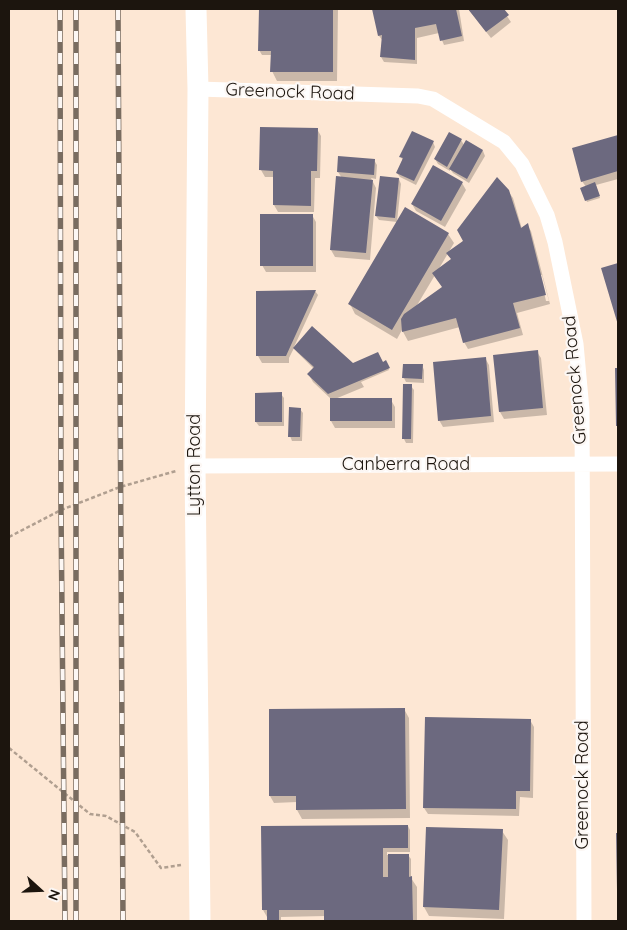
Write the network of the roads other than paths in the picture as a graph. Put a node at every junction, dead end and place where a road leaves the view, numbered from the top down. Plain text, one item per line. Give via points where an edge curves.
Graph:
1 (196, 9) edge
2 (198, 89) junction
3 (582, 464) junction
4 (618, 464) edge
5 (194, 466) junction
6 (200, 921) edge
7 (584, 921) edge

1 - 2 main road, Lytton Road
2 - 3 street, Greenock Road via 418,96 433,99 504,142 522,164 547,215 553,235 576,344 582,410
2 - 5 main road, Lytton Road
3 - 4 street, Canberra Road
3 - 5 street, Canberra Road
3 - 7 street, Greenock Road
5 - 6 main road, Lytton Road

